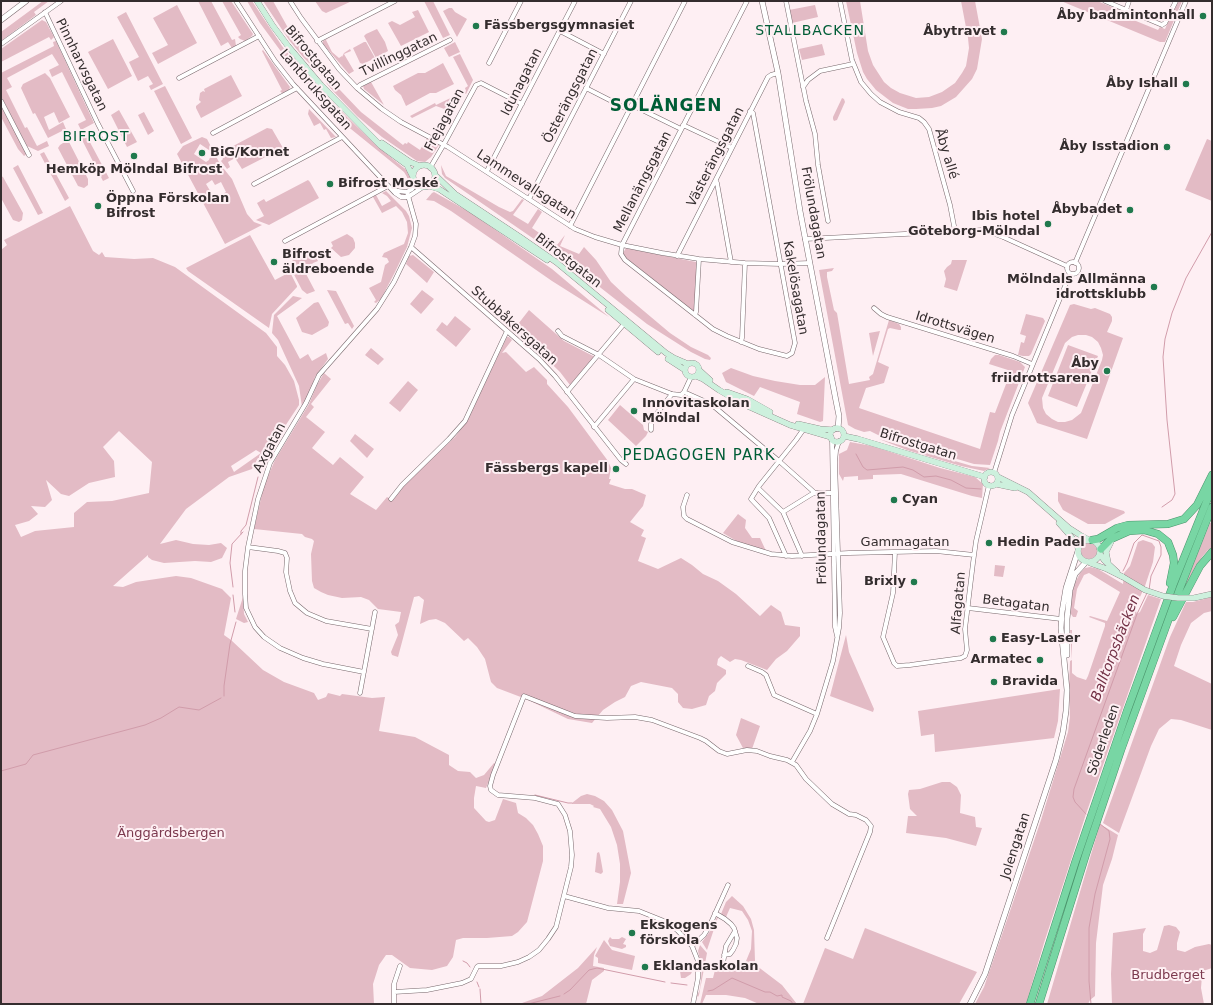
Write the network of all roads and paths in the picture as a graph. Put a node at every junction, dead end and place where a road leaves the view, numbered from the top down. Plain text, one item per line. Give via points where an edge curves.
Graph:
1 (26, 1) edge
2 (61, 1) edge
3 (236, 1) edge
4 (257, 1) edge
5 (290, 1) edge
6 (395, 1) edge
7 (521, 1) edge
8 (575, 1) edge
9 (631, 1) edge
10 (685, 1) edge
11 (747, 1) edge
12 (762, 1) edge
13 (786, 1) edge
14 (840, 1) edge
15 (1105, 1) edge
16 (1129, 1) edge
17 (1176, 1) edge
18 (1186, 1) edge
19 (1126, 10) junction
20 (45, 12) junction
21 (1, 20) edge
22 (560, 31) junction
23 (259, 36) junction
24 (450, 40) dead end
25 (317, 41) junction
26 (1, 44) edge
27 (604, 54) junction
28 (489, 63) dead end
29 (853, 64) junction
30 (778, 73) junction
31 (179, 78) dead end
32 (803, 87) junction
33 (297, 88) junction
34 (357, 88) junction
35 (586, 88) junction
36 (1, 101) edge
37 (522, 104) junction
38 (632, 105) junction
39 (629, 110) junction
40 (750, 111) junction
41 (682, 127) junction
42 (213, 133) dead end
43 (342, 137) junction
44 (377, 140) junction
45 (444, 144) junction
46 (732, 148) junction
47 (30, 155) dead end
48 (420, 166) junction
49 (430, 168) junction
50 (487, 172) junction
51 (435, 175) junction
52 (413, 177) junction
53 (716, 181) junction
54 (254, 184) dead end
55 (416, 184) junction
56 (388, 186) junction
57 (426, 187) junction
58 (132, 191) dead end
59 (407, 192) junction
60 (408, 198) junction
61 (529, 199) junction
62 (828, 221) dead end
63 (570, 226) junction
64 (955, 231) junction
65 (805, 239) junction
66 (285, 241) dead end
67 (622, 244) junction
68 (411, 247) junction
69 (676, 256) junction
70 (699, 259) junction
71 (731, 262) junction
72 (1075, 262) junction
73 (745, 263) junction
74 (810, 263) junction
75 (781, 264) junction
76 (1067, 266) junction
77 (1070, 274) junction
78 (874, 308) dead end
79 (695, 315) junction
80 (624, 324) junction
81 (507, 331) junction
82 (558, 331) dead end
83 (741, 342) junction
84 (599, 355) junction
85 (688, 364) junction
86 (1032, 364) junction
87 (685, 370) junction
88 (699, 370) junction
89 (694, 376) junction
90 (634, 379) junction
91 (567, 392) junction
92 (684, 392) junction
93 (672, 394) junction
94 (594, 427) junction
95 (651, 430) dead end
96 (803, 430) junction
97 (836, 430) junction
98 (844, 436) junction
99 (831, 438) junction
100 (839, 441) junction
101 (779, 461) junction
102 (626, 464) dead end
103 (996, 475) junction
104 (1212, 476) edge
105 (985, 477) junction
106 (996, 484) junction
107 (989, 485) junction
108 (758, 488) junction
109 (1212, 488) edge
110 (815, 493) junction
111 (834, 494) junction
112 (687, 495) dead end
113 (391, 499) dead end
114 (1212, 506) edge
115 (783, 512) junction
116 (1114, 538) junction
117 (1091, 540) junction
118 (248, 547) junction
119 (1078, 550) junction
120 (895, 552) junction
121 (1100, 552) junction
122 (1212, 552) edge
123 (836, 554) junction
124 (974, 555) junction
125 (786, 556) junction
126 (802, 556) junction
127 (1087, 562) junction
128 (1110, 566) junction
129 (1123, 577) junction
130 (1212, 594) edge
131 (1166, 603) junction
132 (968, 608) junction
133 (375, 612) dead end
134 (1061, 619) junction
135 (372, 629) junction
136 (1162, 639) junction
137 (748, 666) dead end
138 (364, 672) junction
139 (1067, 690) junction
140 (360, 693) dead end
141 (817, 714) junction
142 (792, 762) junction
143 (728, 885) dead end
144 (564, 896) junction
145 (715, 914) junction
146 (735, 931) junction
147 (828, 938) dead end
148 (692, 946) junction
149 (724, 955) junction
150 (400, 966) dead end
151 (722, 969) dead end
152 (394, 992) junction
153 (394, 1004) edge
154 (693, 1004) edge
155 (970, 1004) edge
156 (1030, 1004) edge
157 (1039, 1004) edge

1 - 21 street
2 - 20 street
3 - 23 street, Lantbruksgatan
4 - 44 main road, Bifrostgatan via 299,61 331,98
5 - 25 street, Lammevallsgatan
6 - 25 street
7 - 28 street
8 - 22 street, Idunagatan
9 - 27 street, Österängsgatan
10 - 38 street
11 - 41 street, Mellanängsgatan
12 - 30 street, Frölundagatan
13 - 32 street
14 - 29 street, Åby allé
15 - 19 street
16 - 19 street
17 - 19 street via 1164,24
18 - 72 street
20 - 26 street
20 - 58 street, Pinnharvsgatan
22 - 27 street
22 - 37 street, Idunagatan
23 - 31 street
23 - 33 street, Lantbruksgatan
24 - 34 street, Tvillinggatan
25 - 34 street, Lammevallsgatan
27 - 35 street, Österängsgatan
29 - 32 street via 820,71
29 - 64 street, Åby allé via 861,82 878,100 896,111 919,118 927,126
30 - 40 street, Västerängsgatan via 768,77
30 - 65 street, Frölundagatan
32 - 62 street via 815,134
33 - 42 street
33 - 43 street, Lantbruksgatan
34 - 45 street, Lammevallsgatan via 394,117
35 - 39 street
35 - 61 street, Österängsgatan
36 - 47 street
37 - 45 street, Frejagatan via 484,85 474,86
37 - 50 street, Idunagatan
38 - 39 street
38 - 41 street
39 - 63 street
40 - 46 street, Västerängsgatan
40 - 75 street, Kakelösagatan via 753,113
41 - 46 street
41 - 67 street, Mellanängsgatan
43 - 54 street
43 - 56 street, Lantbruksgatan
44 - 48 main road, Bifrostgatan
44 - 52 main road, Bifrostgatan via 407,165
45 - 49 street, Frejagatan
45 - 50 street, Lammevallsgatan
46 - 53 street, Västerängsgatan
48 - 49 main road, Bifrostgatan
48 - 52 main road
49 - 51 main road, Bifrostgatan
50 - 61 street, Lammevallsgatan
51 - 57 main road via 433,182
51 - 85 main road, Bifrostgatan via 455,194 556,262 666,353
52 - 55 main road, Bifrostgatan
53 - 69 street, Västerängsgatan
53 - 71 street
55 - 57 main road, Bifrostgatan
55 - 59 street
56 - 59 street, Lantbruksgatan
56 - 60 street, Lantbruksgatan via 398,196
56 - 66 street
57 - 60 street
57 - 80 main road, Bifrostgatan via 439,189 550,262
59 - 60 street, Axgatan
60 - 68 street, Axgatan via 416,224
61 - 63 street, Lammevallsgatan
63 - 67 street, Lammevallsgatan
64 - 65 street
64 - 76 street via 992,232
65 - 74 street, Frölundagatan
67 - 69 street, Lammevallsgatan
67 - 79 street, Kakelösagatan via 621,254 625,260
68 - 81 street, Stubbåkersgatan
68 - 118 street, Axgatan via 378,307 319,375 306,403 274,456 265,475
69 - 70 street, Lammevallsgatan
70 - 71 street, Lammevallsgatan
70 - 79 street
71 - 73 street, Lammevallsgatan
72 - 76 street
72 - 77 street via 1079,270 1076,274
73 - 75 street, Lammevallsgatan
73 - 83 street
74 - 75 street, Lammevallsgatan
74 - 97 street, Frölundagatan via 839,416
75 - 83 street, Kakelösagatan via 795,343 794,351 790,355 783,355
76 - 77 street
77 - 86 street
78 - 86 street, Idrottsvägen via 884,316
79 - 83 street, Kakelösagatan via 714,329
80 - 84 street
80 - 87 main road, Bifrostgatan
81 - 91 street, Stubbåkersgatan via 539,359
81 - 113 street via 465,421
82 - 84 street via 562,336
84 - 90 street
84 - 91 street
85 - 87 main road
85 - 88 main road, Bifrostgatan via 696,364
86 - 103 street via 1012,415
87 - 89 main road, Bifrostgatan via 687,374
88 - 89 main road
88 - 97 main road, Bifrostgatan via 726,391 788,420 808,427
89 - 92 street
89 - 96 main road, Bifrostgatan via 743,404
90 - 93 street
90 - 94 street
91 - 94 street, Stubbåkersgatan
92 - 93 street
92 - 101 street via 711,404
93 - 95 street via 654,417
94 - 102 street, Stubbåkersgatan
96 - 99 main road, Bifrostgatan
96 - 101 street
97 - 98 main road via 843,431
97 - 99 main road
98 - 100 main road
98 - 105 main road, Bifrostgatan
99 - 100 main road, Bifrostgatan
99 - 111 street, Frölundagatan
100 - 111 street, Frölundagatan via 835,456
101 - 108 street
101 - 110 street
103 - 105 main road via 988,473
103 - 106 main road
103 - 117 main road via 1028,492 1075,532
104 - 117 highway via 1197,505 1184,519 1168,524 1128,525
105 - 107 main road via 985,482
106 - 107 main road
106 - 119 main road via 1013,488 1031,499 1066,530
107 - 124 street, Alfagatan
108 - 115 street
108 - 125 street via 750,498 769,518
109 - 131 highway, Söderleden
110 - 111 street
110 - 115 street
111 - 123 street, Frölundagatan
112 - 125 street, Gammagatan via 683,507 684,516 690,521 738,545
114 - 136 highway, Söderleden
115 - 126 street
116 - 121 highway via 1109,540
116 - 128 main road via 1106,552
116 - 131 highway via 1129,531 1144,530 1158,534 1168,542 1174,563
117 - 119 main road via 1082,542
117 - 121 main road via 1099,545
118 - 135 street via 285,554 290,591 298,606 307,613 326,621
118 - 138 street, Axgatan via 245,601 251,621 259,632 280,648 303,658
119 - 127 main road via 1080,558
119 - 134 street, Jolengatan via 1066,588
120 - 123 street, Gammagatan
120 - 124 street, Gammagatan via 937,551
120 - 132 street, Alfagatan via 893,592 883,637 897,666 965,656
121 - 127 main road via 1097,560
121 - 128 main road
122 - 136 highway via 1197,572
123 - 126 street, Gammagatan
123 - 141 street, Frölundagatan via 839,628 833,661
124 - 132 street, Alfagatan
125 - 126 street, Gammagatan
127 - 129 main road
127 - 139 street, Jolengatan via 1072,580 1068,600
128 - 129 main road
129 - 130 main road, bridge via 1145,590 1163,596 1194,598
131 - 156 highway, Söderleden via 1072,870
132 - 134 street, Betagatan
133 - 135 street
134 - 139 street, Jolengatan
135 - 138 street
136 - 157 highway, Söderleden via 1121,750
137 - 141 street via 766,675 774,696
138 - 140 street
139 - 155 street, Jolengatan via 1064,726 1056,760 987,968
141 - 142 street, Frölundagatan
142 - 144 street via 757,751 742,750 731,754 719,751 706,740 652,720 635,717 575,716 524,696 493,775 491,790 498,795 535,798 559,805 568,823 572,845 571,866
142 - 147 street via 832,804 866,820 871,826
143 - 145 street
144 - 148 street via 603,907 649,914 673,927
144 - 152 street via 552,933 539,950 527,958 509,964 478,966 471,979 462,983 427,990
145 - 146 street via 725,919
145 - 148 street via 706,932
146 - 149 street
146 - 149 street via 735,947 730,954
148 - 154 street via 697,956 699,972
149 - 151 street
150 - 152 street
152 - 153 street

